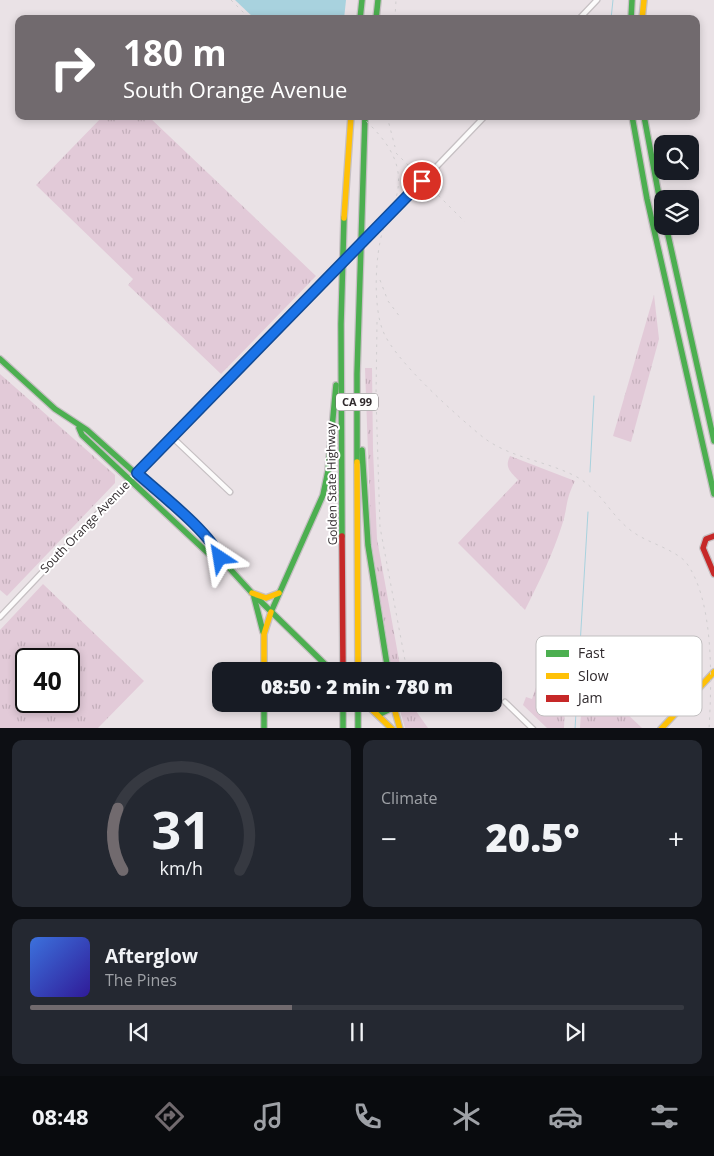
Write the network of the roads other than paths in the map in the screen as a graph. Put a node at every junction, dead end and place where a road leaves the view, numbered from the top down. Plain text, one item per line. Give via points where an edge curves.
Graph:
1 (362, 0) edge
2 (378, 0) edge
3 (597, 0) edge
4 (632, 0) edge
5 (644, 0) edge
6 (360, 15) edge
7 (376, 15) edge
8 (583, 15) edge
9 (631, 15) edge
10 (642, 15) edge
11 (351, 120) edge
12 (365, 120) edge
13 (481, 120) edge
14 (633, 120) edge
15 (645, 120) edge
16 (658, 190) edge
17 (668, 235) edge
18 (339, 348) junction
19 (0, 359) edge
20 (357, 374) junction
21 (80, 428) junction
22 (171, 436) junction
23 (714, 441) edge
24 (137, 473) junction
25 (131, 480) junction
26 (230, 492) dead end
27 (714, 494) edge
28 (714, 536) edge
29 (220, 558) junction
30 (714, 574) edge
31 (252, 593) junction
32 (280, 594) junction
33 (271, 612) junction
34 (0, 617) edge
35 (264, 634) junction
36 (264, 662) edge
37 (323, 662) edge
38 (343, 662) edge
39 (358, 662) edge
40 (387, 662) edge
41 (714, 672) edge
42 (702, 685) edge
43 (505, 702) dead end
44 (264, 712) edge
45 (343, 712) edge
46 (358, 712) edge
47 (375, 712) edge
48 (384, 712) edge
49 (395, 712) edge
50 (378, 715) junction
51 (672, 716) edge
52 (264, 728) edge
53 (343, 728) edge
54 (358, 728) edge
55 (392, 728) edge
56 (400, 728) edge
57 (533, 728) edge
58 (661, 728) edge

1 - 6 main road
2 - 7 main road
3 - 8 street
4 - 9 main road
5 - 10 main road
11 - 18 main road, Golden State Highway / CA 99
12 - 20 main road, Golden State Highway / CA 99
13 - 22 street, South Orange Avenue, bridge
14 - 27 main road via 647,199
15 - 16 main road
17 - 23 main road
18 - 32 main road via 326,484 319,508
18 - 38 main road, Golden State Highway / CA 99
19 - 21 main road
20 - 39 main road, Golden State Highway / CA 99
20 - 40 main road via 368,545
21 - 24 main road via 87,430
21 - 25 main road via 82,435
22 - 24 street, South Orange Avenue
22 - 26 street
24 - 25 street, South Orange Avenue
24 - 29 main road via 217,548
25 - 29 main road via 210,555
25 - 34 street, South Orange Avenue
28 - 30 main road via 706,539 702,548
29 - 31 main road
31 - 32 main road via 266,598
31 - 33 main road
31 - 35 main road
32 - 33 main road
33 - 35 main road
33 - 37 main road
35 - 36 main road
41 - 42 main road
43 - 57 street
44 - 52 main road
45 - 53 main road
46 - 54 main road
47 - 50 main road
48 - 50 main road
49 - 56 main road
50 - 55 main road
51 - 58 main road

